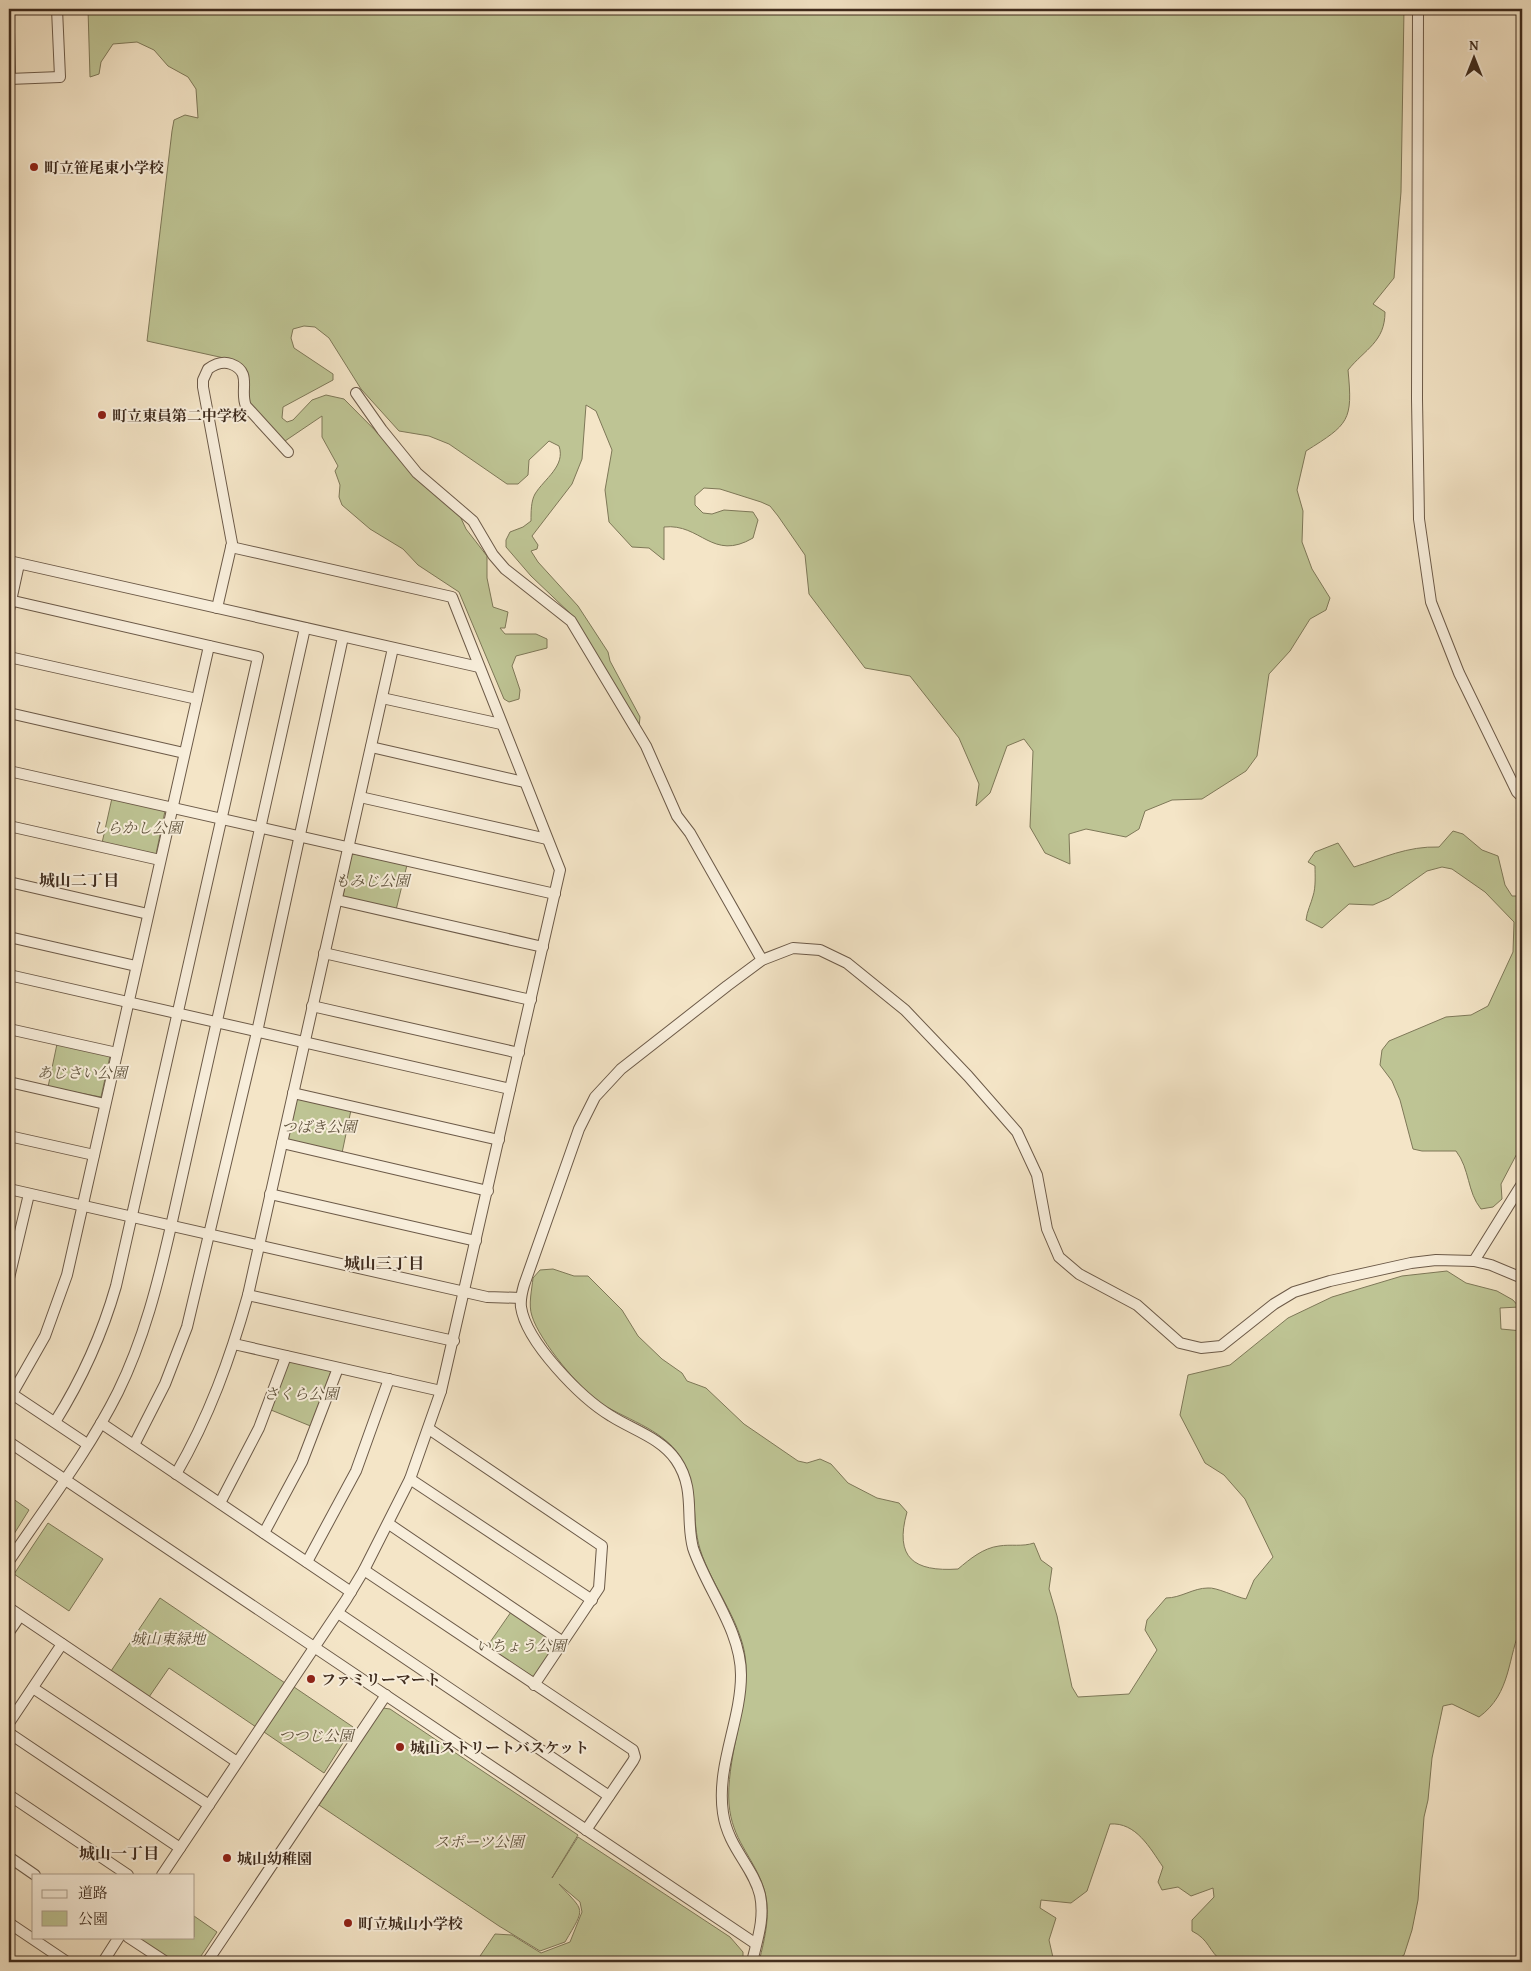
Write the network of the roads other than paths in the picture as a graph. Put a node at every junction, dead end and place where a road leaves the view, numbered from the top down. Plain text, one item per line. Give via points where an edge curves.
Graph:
1 (57, 9) edge
2 (1418, 9) edge
3 (9, 32) edge
4 (10, 79) edge
5 (356, 393) dead end
6 (288, 452) dead end
7 (231, 547) junction
8 (14, 562) edge
9 (9, 604) edge
10 (217, 608) junction
11 (305, 628) junction
12 (343, 637) junction
13 (209, 646) junction
14 (393, 648) junction
15 (9, 657) edge
16 (479, 667) junction
17 (382, 698) junction
18 (197, 699) junction
19 (9, 713) edge
20 (502, 724) junction
21 (371, 747) junction
22 (184, 753) junction
23 (9, 771) edge
24 (524, 782) junction
25 (360, 797) junction
26 (1522, 797) edge
27 (172, 807) junction
28 (222, 818) junction
29 (9, 826) edge
30 (260, 827) junction
31 (299, 836) junction
32 (547, 839) junction
33 (349, 848) junction
34 (160, 860) junction
35 (9, 882) edge
36 (555, 894) junction
37 (337, 900) junction
38 (148, 914) junction
39 (9, 937) edge
40 (543, 946) junction
41 (324, 953) junction
42 (762, 960) junction
43 (136, 966) junction
44 (9, 975) edge
45 (531, 1000) junction
46 (128, 1002) junction
47 (312, 1006) junction
48 (178, 1013) junction
49 (216, 1022) junction
50 (9, 1029) edge
51 (257, 1032) junction
52 (304, 1042) junction
53 (117, 1053) junction
54 (519, 1053) junction
55 (9, 1082) edge
56 (510, 1089) junction
57 (293, 1093) junction
58 (105, 1104) junction
59 (9, 1136) edge
60 (499, 1140) junction
61 (282, 1143) junction
62 (94, 1155) junction
63 (1522, 1184) edge
64 (9, 1189) edge
65 (488, 1191) junction
66 (29, 1194) junction
67 (270, 1194) junction
68 (82, 1206) junction
69 (132, 1217) junction
70 (171, 1226) junction
71 (209, 1234) junction
72 (476, 1241) junction
73 (258, 1246) junction
74 (1474, 1261) junction
75 (9, 1278) edge
76 (1522, 1278) edge
77 (465, 1292) junction
78 (248, 1295) junction
79 (520, 1298) junction
80 (454, 1341) junction
81 (234, 1344) junction
82 (286, 1356) junction
83 (338, 1368) junction
84 (389, 1380) junction
85 (441, 1391) junction
86 (11, 1393) edge
87 (55, 1422) junction
88 (101, 1423) junction
89 (429, 1429) junction
90 (9, 1442) edge
91 (87, 1444) junction
92 (134, 1445) junction
93 (176, 1474) junction
94 (64, 1479) junction
95 (410, 1479) junction
96 (220, 1503) junction
97 (389, 1524) junction
98 (264, 1533) junction
99 (9, 1561) edge
100 (308, 1562) junction
101 (364, 1570) junction
102 (351, 1592) junction
103 (592, 1600) junction
104 (9, 1608) edge
105 (338, 1613) junction
106 (20, 1616) junction
107 (9, 1632) edge
108 (563, 1642) junction
109 (62, 1644) junction
110 (314, 1647) junction
111 (534, 1685) junction
112 (33, 1688) junction
113 (386, 1695) junction
114 (9, 1723) edge
115 (9, 1733) edge
116 (237, 1762) junction
117 (9, 1795) edge
118 (609, 1796) junction
119 (208, 1805) junction
120 (586, 1830) junction
121 (180, 1848) junction
122 (9, 1857) edge
123 (34, 1874) edge
124 (127, 1874) edge
125 (163, 1874) edge
126 (9, 1923) edge
127 (119, 1938) edge
128 (129, 1938) edge
129 (756, 1944) junction
130 (66, 1962) edge
131 (103, 1962) edge
132 (165, 1962) edge
133 (207, 1962) edge
134 (752, 1962) edge

1 - 4 street via 60,77
2 - 26 street via 1419,519 1431,602 1459,673 1516,792
3 - 4 street
5 - 42 street via 417,474 473,521 505,569 572,621 646,746 677,816 690,833
6 - 7 street via 246,406 244,376 240,369 228,363 208,369 203,387
7 - 10 street
7 - 16 street via 452,597
8 - 9 street
8 - 10 street
9 - 13 street
10 - 11 street
11 - 12 street
11 - 30 street
12 - 14 street
12 - 31 street
13 - 18 street
13 - 28 street via 258,657
14 - 16 street
14 - 17 street
15 - 18 street
16 - 20 street
17 - 20 street
17 - 21 street
18 - 22 street
19 - 22 street
20 - 24 street
21 - 24 street
21 - 25 street
22 - 27 street
23 - 27 street
24 - 32 street
25 - 32 street
25 - 33 street
27 - 28 street
27 - 34 street
28 - 30 street
28 - 48 street
29 - 34 street
30 - 31 street
30 - 49 street
31 - 33 street
31 - 51 street
32 - 36 street via 560,870
33 - 36 street
33 - 37 street
34 - 38 street
35 - 38 street
36 - 40 street
37 - 40 street
37 - 41 street
38 - 43 street
39 - 43 street
40 - 45 street
41 - 45 street
41 - 47 street
42 - 74 street via 793,948 820,950 847,963 905,1010 1017,1132 1037,1175 1047,1229 1059,1257 1079,1274 1137,1305 1180,1343 1201,1348 1221,1346 1274,1304 1309,1287 1411,1263
42 - 79 street via 621,1069 595,1097 579,1129
43 - 46 street
44 - 46 street
45 - 54 street
46 - 48 street
46 - 53 street
47 - 52 street
47 - 54 street
48 - 49 street
48 - 69 street
49 - 51 street
49 - 70 street
50 - 53 street
51 - 52 street
51 - 71 street
52 - 56 street
52 - 57 street
53 - 58 street
54 - 56 street
55 - 58 street
56 - 60 street
57 - 60 street
57 - 61 street
58 - 62 street
59 - 62 street
60 - 65 street
61 - 65 street
61 - 67 street
62 - 68 street
63 - 74 street
64 - 66 street
65 - 72 street
66 - 68 street
66 - 75 street
67 - 72 street
67 - 73 street
68 - 69 street
68 - 86 street via 58,1304 37,1352
69 - 70 street
69 - 87 street via 116,1286 99,1339
70 - 71 street
70 - 88 street via 148,1319
71 - 73 street
71 - 92 street via 183,1338 165,1384
72 - 77 street
73 - 77 street
73 - 78 street
74 - 76 street
77 - 79 street via 487,1297
77 - 80 street
78 - 80 street
78 - 81 street
79 - 129 street via 521,1309 535,1340 582,1396 611,1417 657,1441 675,1459 683,1474 691,1504 690,1538 693,1548 732,1633 739,1656 741,1683 723,1777 722,1801 730,1840 759,1894 762,1922
80 - 85 street
81 - 82 street
81 - 93 street via 211,1407
82 - 83 street
82 - 96 street via 259,1428
83 - 84 street
83 - 98 street via 302,1462
84 - 85 street
84 - 100 street via 356,1471
85 - 89 street
86 - 87 street
87 - 91 street
88 - 91 street
88 - 92 street
89 - 95 street
89 - 103 street via 602,1546 599,1588
90 - 94 street
91 - 94 street
92 - 93 street
93 - 96 street
94 - 99 street
94 - 110 street
95 - 97 street
95 - 103 street
96 - 98 street
97 - 101 street
97 - 108 street
98 - 100 street
100 - 102 street
101 - 102 street
101 - 111 street
102 - 105 street
103 - 108 street
104 - 106 street
105 - 110 street
105 - 118 street
106 - 107 street
106 - 109 street
108 - 111 street
109 - 112 street
109 - 116 street
110 - 113 street
110 - 116 street
111 - 118 street via 633,1750 635,1757
112 - 114 street
112 - 119 street
113 - 120 street
113 - 133 street
115 - 121 street
116 - 119 street
117 - 124 street
118 - 120 street
119 - 121 street
120 - 129 street
121 - 125 street
122 - 123 street
126 - 130 street
127 - 131 street
128 - 132 street
129 - 134 street

